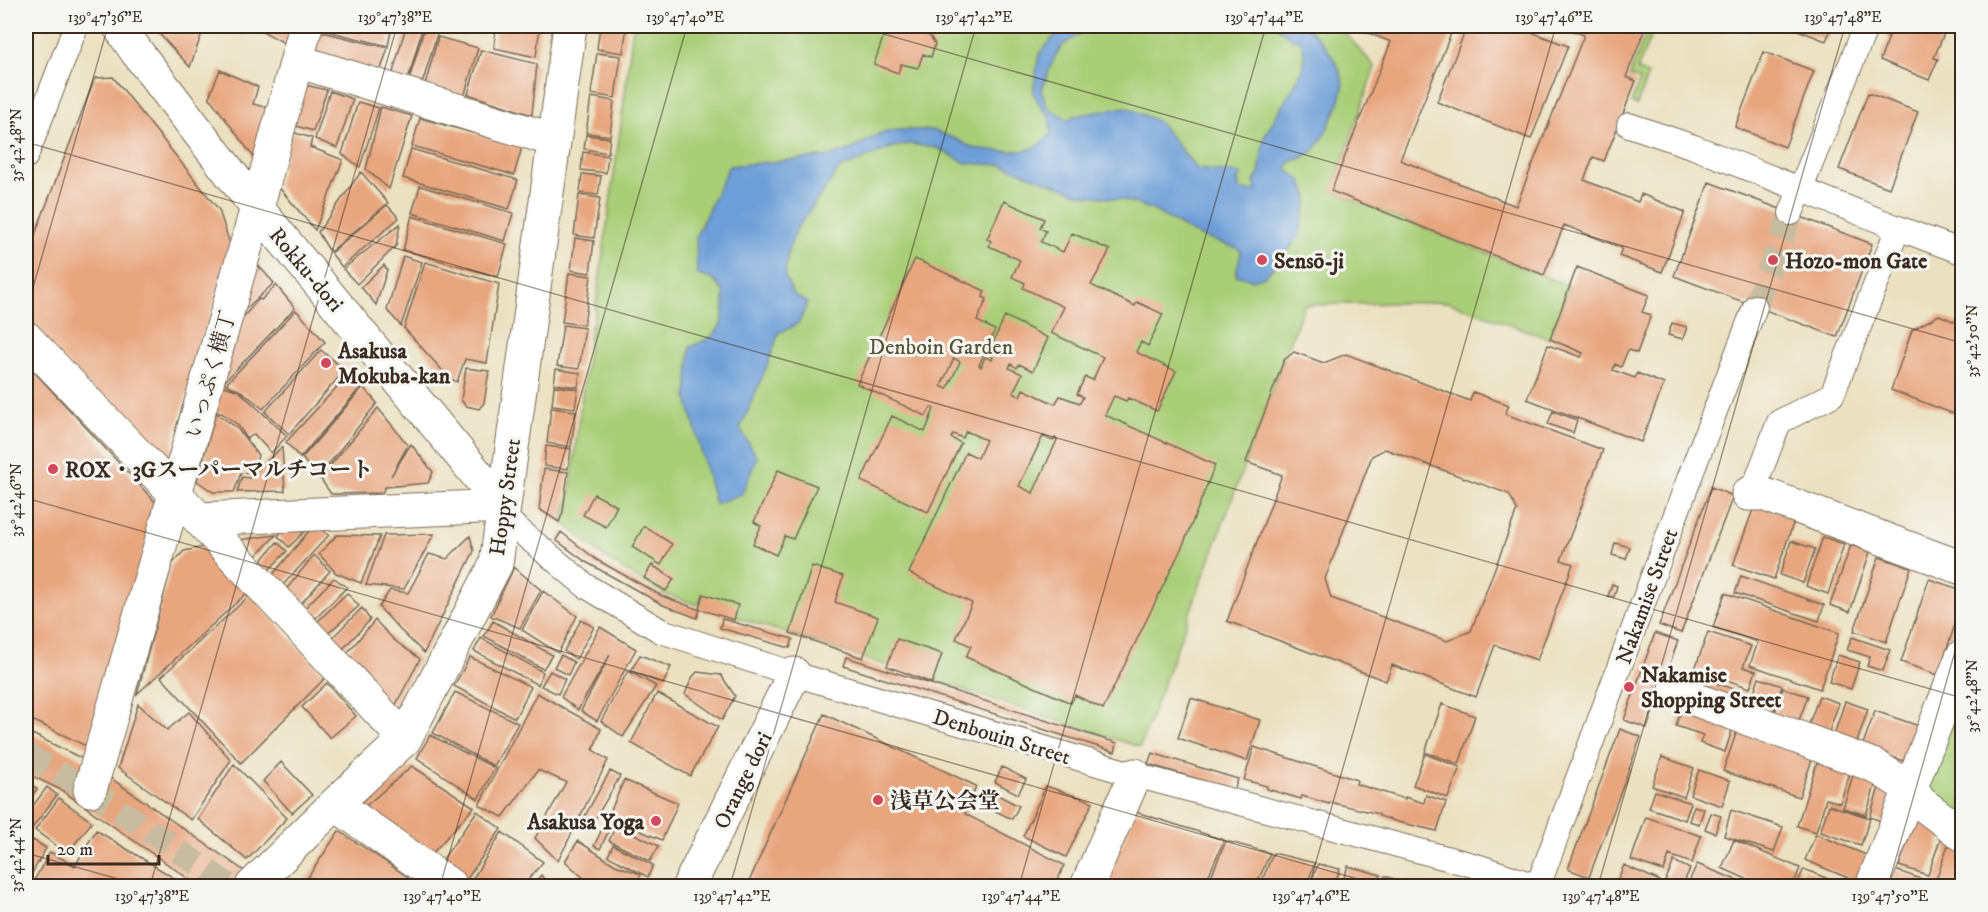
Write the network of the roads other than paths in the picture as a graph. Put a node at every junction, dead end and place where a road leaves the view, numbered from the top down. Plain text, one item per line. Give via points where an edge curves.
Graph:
1 (76, 26) edge
2 (119, 26) edge
3 (306, 26) edge
4 (570, 26) edge
5 (1866, 26) edge
6 (297, 61) junction
7 (1629, 125) dead end
8 (554, 140) junction
9 (26, 156) edge
10 (1801, 188) junction
11 (257, 208) junction
12 (1791, 213) tunnel mouth
13 (1898, 228) junction
14 (1962, 252) edge
15 (1755, 307) tunnel mouth
16 (26, 339) edge
17 (1748, 494) joint
18 (176, 496) junction
19 (503, 511) junction
20 (199, 519) junction
21 (1962, 568) edge
22 (1962, 657) edge
23 (794, 674) junction
24 (1674, 691) dead end
25 (405, 739) junction
26 (1135, 775) junction
27 (90, 789) dead end
28 (1911, 789) junction
29 (335, 804) junction
30 (1962, 834) edge
31 (252, 886) edge
32 (451, 886) edge
33 (690, 886) edge
34 (1088, 886) edge
35 (1537, 886) edge
36 (1872, 886) edge

1 - 9 street
2 - 11 street, Rokku-dori
3 - 6 street, いっぷく横丁
4 - 8 street, Hoppy Street
5 - 10 street
6 - 8 street
6 - 11 street, いっぷく横丁
7 - 10 street
8 - 19 street, Hoppy Street
10 - 12 street
10 - 13 street
11 - 18 street, いっぷく横丁
11 - 19 street, Rokku-dori
13 - 14 street
13 - 17 street via 1832,395 1779,422
15 - 35 street, Nakamise Street
16 - 18 street
17 - 21 street via 1763,494
18 - 20 street
18 - 27 street, いっぷく横丁
19 - 20 street
19 - 23 street, Denbouin Street via 586,586 661,631
19 - 25 street, Hoppy Street via 496,564
20 - 25 street
22 - 28 street
23 - 26 street, Denbouin Street
23 - 33 street, Orange dori
24 - 28 street via 1875,766
25 - 29 street, Hoppy Street
26 - 34 street
26 - 35 street, Denbouin Street via 1480,867
28 - 30 street via 1921,803
28 - 36 street
29 - 31 street, Hoppy Street
29 - 32 street

